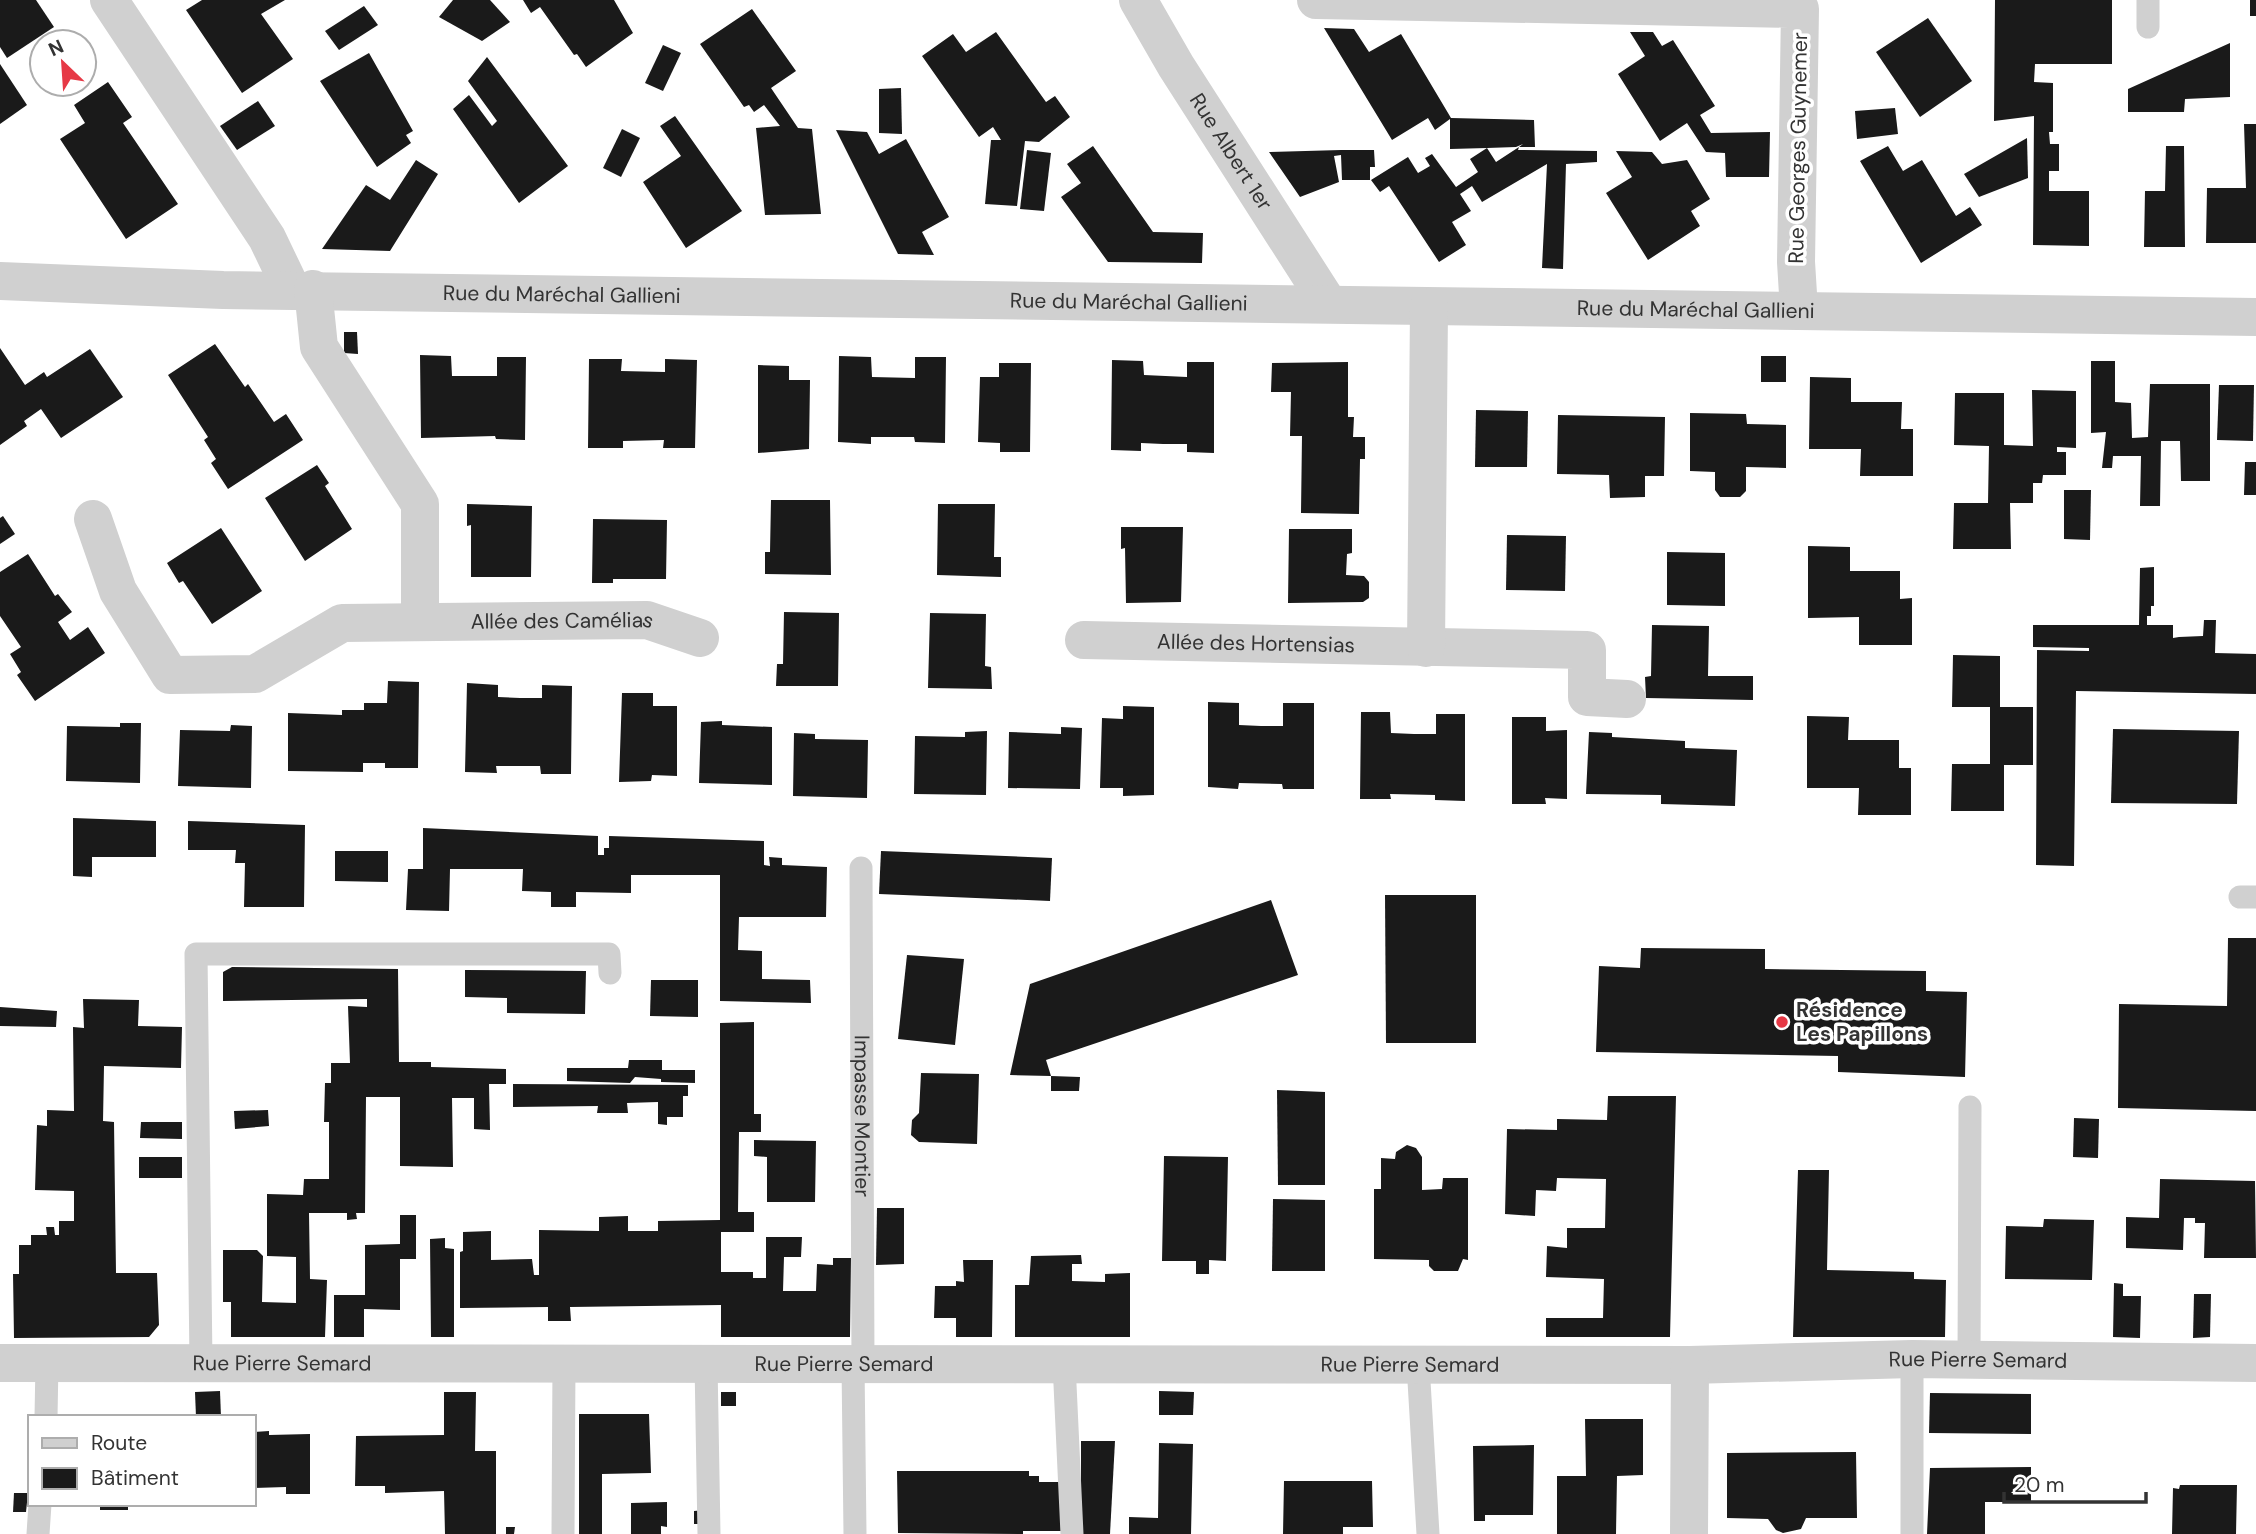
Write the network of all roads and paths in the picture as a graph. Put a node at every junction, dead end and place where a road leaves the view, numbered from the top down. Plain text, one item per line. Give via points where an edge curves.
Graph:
1 (109, 0) edge
2 (1138, 0) edge
3 (1316, 0) edge
4 (2148, 0) edge
5 (1800, 4) edge
6 (2148, 27) dead end
7 (0, 281) edge
8 (302, 289) junction
9 (1328, 303) junction
10 (1429, 307) junction
11 (1799, 310) junction
12 (2256, 317) edge
13 (93, 519) dead end
14 (419, 622) junction
15 (700, 638) dead end
16 (1084, 640) dead end
17 (1426, 648) junction
18 (1627, 699) dead end
19 (861, 868) dead end
20 (610, 972) dead end
21 (1970, 1107) dead end
22 (1912, 1359) junction
23 (1969, 1360) junction
24 (0, 1363) edge
25 (47, 1363) junction
26 (201, 1363) junction
27 (564, 1363) junction
28 (706, 1363) junction
29 (1064, 1363) junction
30 (2256, 1363) edge
31 (858, 1364) junction
32 (1418, 1364) junction
33 (1690, 1365) junction
34 (46, 1415) edge
35 (40, 1506) edge
36 (38, 1534) edge
37 (563, 1534) edge
38 (709, 1534) edge
39 (855, 1534) edge
40 (1072, 1534) edge
41 (1428, 1534) edge
42 (1689, 1534) edge
43 (1912, 1534) edge

1 - 8 street
2 - 9 street, Rue Albert 1er
3 - 5 street, Rue Georges Guynemer
4 - 6 lane
5 - 11 street, Rue Georges Guynemer
7 - 8 street, Rue du Maréchal Gallieni
8 - 9 street, Rue du Maréchal Gallieni
8 - 14 street via 319,347 420,504
9 - 10 street, Rue du Maréchal Gallieni
10 - 11 street, Rue du Maréchal Gallieni
10 - 17 street
11 - 12 street, Rue du Maréchal Gallieni
13 - 14 street, Allée des Camélias via 118,591 170,675 255,674 342,623
14 - 15 street, Allée des Camélias via 647,620
16 - 17 street, Allée des Hortensias
17 - 18 street, Allée des Hortensias via 1587,650 1587,697
19 - 31 lane, Impasse Montier
20 - 26 lane via 609,954 196,954
21 - 23 lane
22 - 23 street, Rue Pierre Semard
22 - 33 street, Rue Pierre Semard
22 - 43 lane
23 - 30 street, Rue Pierre Semard
24 - 25 street, Rue Pierre Semard
25 - 26 street, Rue Pierre Semard
25 - 34 lane
26 - 27 street, Rue Pierre Semard
27 - 28 street, Rue Pierre Semard
27 - 37 lane
28 - 31 street, Rue Pierre Semard
28 - 38 lane
29 - 31 street, Rue Pierre Semard
29 - 32 street, Rue Pierre Semard
29 - 40 lane
31 - 39 lane, Impasse Montier
32 - 33 street, Rue Pierre Semard
32 - 41 lane
33 - 42 street
35 - 36 lane

